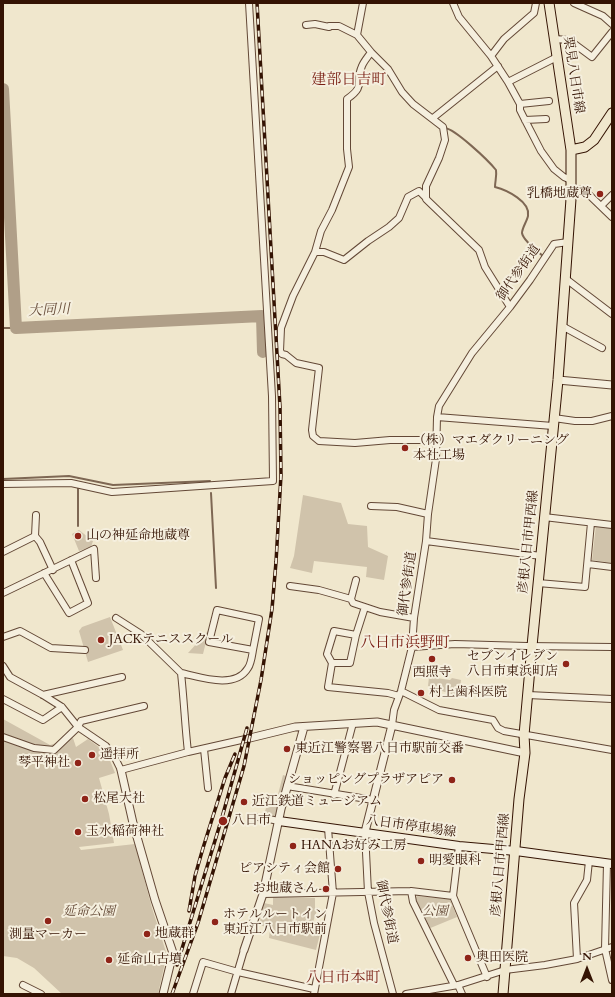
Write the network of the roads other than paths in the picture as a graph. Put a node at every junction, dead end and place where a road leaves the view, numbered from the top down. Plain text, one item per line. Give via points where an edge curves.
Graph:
1 (249, 3) edge
2 (364, 3) edge
3 (453, 3) edge
4 (536, 3) edge
5 (549, 3) edge
6 (574, 3) edge
7 (612, 24) edge
8 (306, 25) dead end
9 (612, 32) edge
10 (357, 35) junction
11 (554, 39) junction
12 (371, 52) junction
13 (491, 56) junction
14 (557, 57) junction
15 (498, 66) junction
16 (508, 82) junction
17 (549, 101) dead end
18 (520, 104) junction
19 (612, 113) edge
20 (433, 118) junction
21 (546, 119) dead end
22 (524, 120) junction
23 (571, 150) junction
24 (571, 185) junction
25 (612, 195) edge
26 (426, 198) junction
27 (601, 206) junction
28 (612, 217) edge
29 (568, 242) junction
30 (315, 252) junction
31 (566, 279) junction
32 (510, 307) junction
33 (612, 314) edge
34 (562, 326) junction
35 (602, 348) dead end
36 (558, 380) junction
37 (612, 385) edge
38 (612, 416) edge
39 (437, 417) junction
40 (553, 422) junction
41 (437, 440) junction
42 (3, 484) edge
43 (371, 506) dead end
44 (428, 514) junction
45 (36, 515) dead end
46 (544, 517) junction
47 (591, 523) junction
48 (612, 525) edge
49 (35, 536) junction
50 (426, 541) junction
51 (3, 552) edge
52 (541, 556) junction
53 (71, 560) junction
54 (588, 564) junction
55 (612, 567) edge
56 (53, 570) junction
57 (44, 573) junction
58 (96, 578) dead end
59 (356, 580) dead end
60 (538, 583) junction
61 (290, 586) dead end
62 (3, 593) edge
63 (351, 598) junction
64 (365, 607) junction
65 (116, 618) dead end
66 (414, 618) junction
67 (356, 635) junction
68 (3, 637) edge
69 (532, 646) junction
70 (412, 647) junction
71 (612, 647) edge
72 (85, 650) dead end
73 (253, 650) junction
74 (332, 663) junction
75 (3, 666) edge
76 (181, 673) junction
77 (122, 677) dead end
78 (400, 694) junction
79 (43, 695) junction
80 (528, 695) junction
81 (3, 699) edge
82 (612, 700) edge
83 (144, 706) dead end
84 (62, 708) junction
85 (353, 723) junction
86 (392, 726) junction
87 (78, 727) junction
88 (304, 727) junction
89 (524, 735) junction
90 (3, 737) edge
91 (250, 738) joint
92 (204, 749) junction
93 (612, 750) edge
94 (188, 752) junction
95 (525, 753) junction
96 (122, 770) junction
97 (287, 786) junction
98 (208, 788) dead end
99 (334, 795) junction
100 (374, 800) junction
101 (258, 817) dead end
102 (279, 821) junction
103 (328, 828) junction
104 (365, 832) junction
105 (459, 846) junction
106 (516, 851) junction
107 (589, 861) junction
108 (609, 864) edge
109 (411, 891) junction
110 (368, 892) junction
111 (333, 893) junction
112 (263, 894) junction
113 (453, 896) junction
114 (612, 947) edge
115 (604, 948) junction
116 (244, 950) joint
117 (577, 959) junction
118 (505, 970) junction
119 (238, 972) junction
120 (487, 977) junction
121 (612, 980) edge
122 (456, 985) junction
123 (23, 986) dead end
124 (314, 991) edge
125 (41, 994) edge
126 (163, 994) edge
127 (193, 994) edge
128 (231, 994) edge
129 (393, 994) edge
130 (406, 994) edge
131 (462, 994) edge
132 (503, 994) edge

1 - 42 street via 272,396 273,481 112,492 71,482
2 - 10 street
3 - 13 street via 459,17
4 - 13 street via 534,13 504,39
5 - 11 main road, 栗見八日市線
6 - 7 street via 603,16
8 - 10 street via 334,25
9 - 11 street via 592,57 569,40
10 - 12 street
11 - 14 main road, 栗見八日市線
12 - 20 street via 388,69 413,104
12 - 30 street via 362,66 359,88 347,99 349,168
13 - 15 street
14 - 16 street
14 - 23 main road, 栗見八日市線
15 - 16 street
15 - 20 street
16 - 18 street
17 - 18 street
18 - 22 street
19 - 23 main road via 594,140 585,147
20 - 26 street via 443,127 445,140 426,186
21 - 22 street
22 - 24 street via 554,169
23 - 24 main road, 彦根八日市甲西線
24 - 27 street via 584,190
24 - 29 main road, 彦根八日市甲西線
25 - 27 street
26 - 30 street via 419,191 408,197 399,218 344,260 324,252
26 - 32 street via 479,250 485,267
27 - 28 street
29 - 31 main road, 彦根八日市甲西線
29 - 32 street, 御代参街道 via 554,244
30 - 41 street via 293,296 281,328 280,351 296,363 319,368 313,436 320,441 354,443
31 - 33 street
31 - 34 main road, 彦根八日市甲西線
32 - 39 street, 御代参街道 via 472,353 439,406
34 - 35 street
34 - 36 main road, 彦根八日市甲西線
36 - 37 street
36 - 40 main road, 彦根八日市甲西線
38 - 40 street via 592,421
39 - 40 street
39 - 41 street, 御代参街道
40 - 46 main road, 彦根八日市甲西線
41 - 44 street, 御代参街道
43 - 44 street via 396,507
44 - 50 street, 御代参街道
45 - 49 street
46 - 47 street
46 - 52 main road, 彦根八日市甲西線
47 - 48 street
47 - 54 street
49 - 51 street
49 - 56 street
50 - 52 street
50 - 66 street, 御代参街道
52 - 60 main road, 彦根八日市甲西線
53 - 56 street
53 - 57 street via 88,603 69,613
53 - 58 street via 94,549
54 - 55 street
54 - 60 street via 585,587
56 - 57 street
57 - 62 street
59 - 63 street
60 - 69 main road, 彦根八日市甲西線
61 - 63 street
63 - 64 street via 353,603
64 - 66 street via 393,616
64 - 67 street
65 - 76 street via 141,634
66 - 70 street, 御代参街道
67 - 74 street via 350,664
67 - 74 street via 334,631 327,654
68 - 72 street via 20,631 51,648
69 - 70 street via 455,644
69 - 71 street
69 - 80 main road, 彦根八日市甲西線
70 - 78 street, 御代参街道
73 - 73 street via 260,619 217,610 209,642
73 - 76 street via 249,668 230,681
74 - 78 street via 328,687
75 - 79 street via 10,677
76 - 94 street
77 - 79 street
78 - 86 street, 御代参街道
78 - 89 street via 439,710 493,720 498,728 504,731
79 - 84 street
80 - 82 street
80 - 89 main road, 彦根八日市甲西線
81 - 84 street via 43,720
83 - 87 street via 81,721
84 - 87 street
85 - 86 street via 377,722
85 - 88 street
85 - 99 street
86 - 95 street
86 - 100 street, 御代参街道
87 - 90 street via 54,750 34,748
87 - 96 street via 106,746
88 - 91 street
88 - 97 street
89 - 93 street
89 - 95 main road, 彦根八日市甲西線
91 - 92 street
92 - 94 street
92 - 98 street
94 - 96 street
95 - 106 main road, 彦根八日市甲西線
96 - 126 street via 133,823 173,953
97 - 99 street
97 - 102 street
99 - 100 street
100 - 104 street, 御代参街道
101 - 102 street
102 - 103 main road, 八日市停車場線
102 - 112 street
103 - 104 main road, 八日市停車場線
103 - 111 street
104 - 105 main road, 八日市停車場線
104 - 110 street, 御代参街道
105 - 106 main road, 八日市停車場線
105 - 113 street
106 - 107 main road, 八日市停車場線
106 - 118 main road, 彦根八日市甲西線
107 - 108 main road, 八日市停車場線
107 - 117 street via 586,880 574,903
108 - 115 street
109 - 110 street
109 - 113 street
109 - 122 street via 413,902
110 - 111 street
110 - 129 street, 御代参街道
111 - 112 street
111 - 124 street
112 - 116 street
113 - 120 street
114 - 115 street
115 - 117 street
115 - 121 street
116 - 119 street
117 - 118 street
118 - 120 street
118 - 132 main road, 彦根八日市甲西線
119 - 124 street
119 - 127 street via 203,962
119 - 128 street
120 - 122 street
122 - 130 street
122 - 131 street
123 - 125 street

